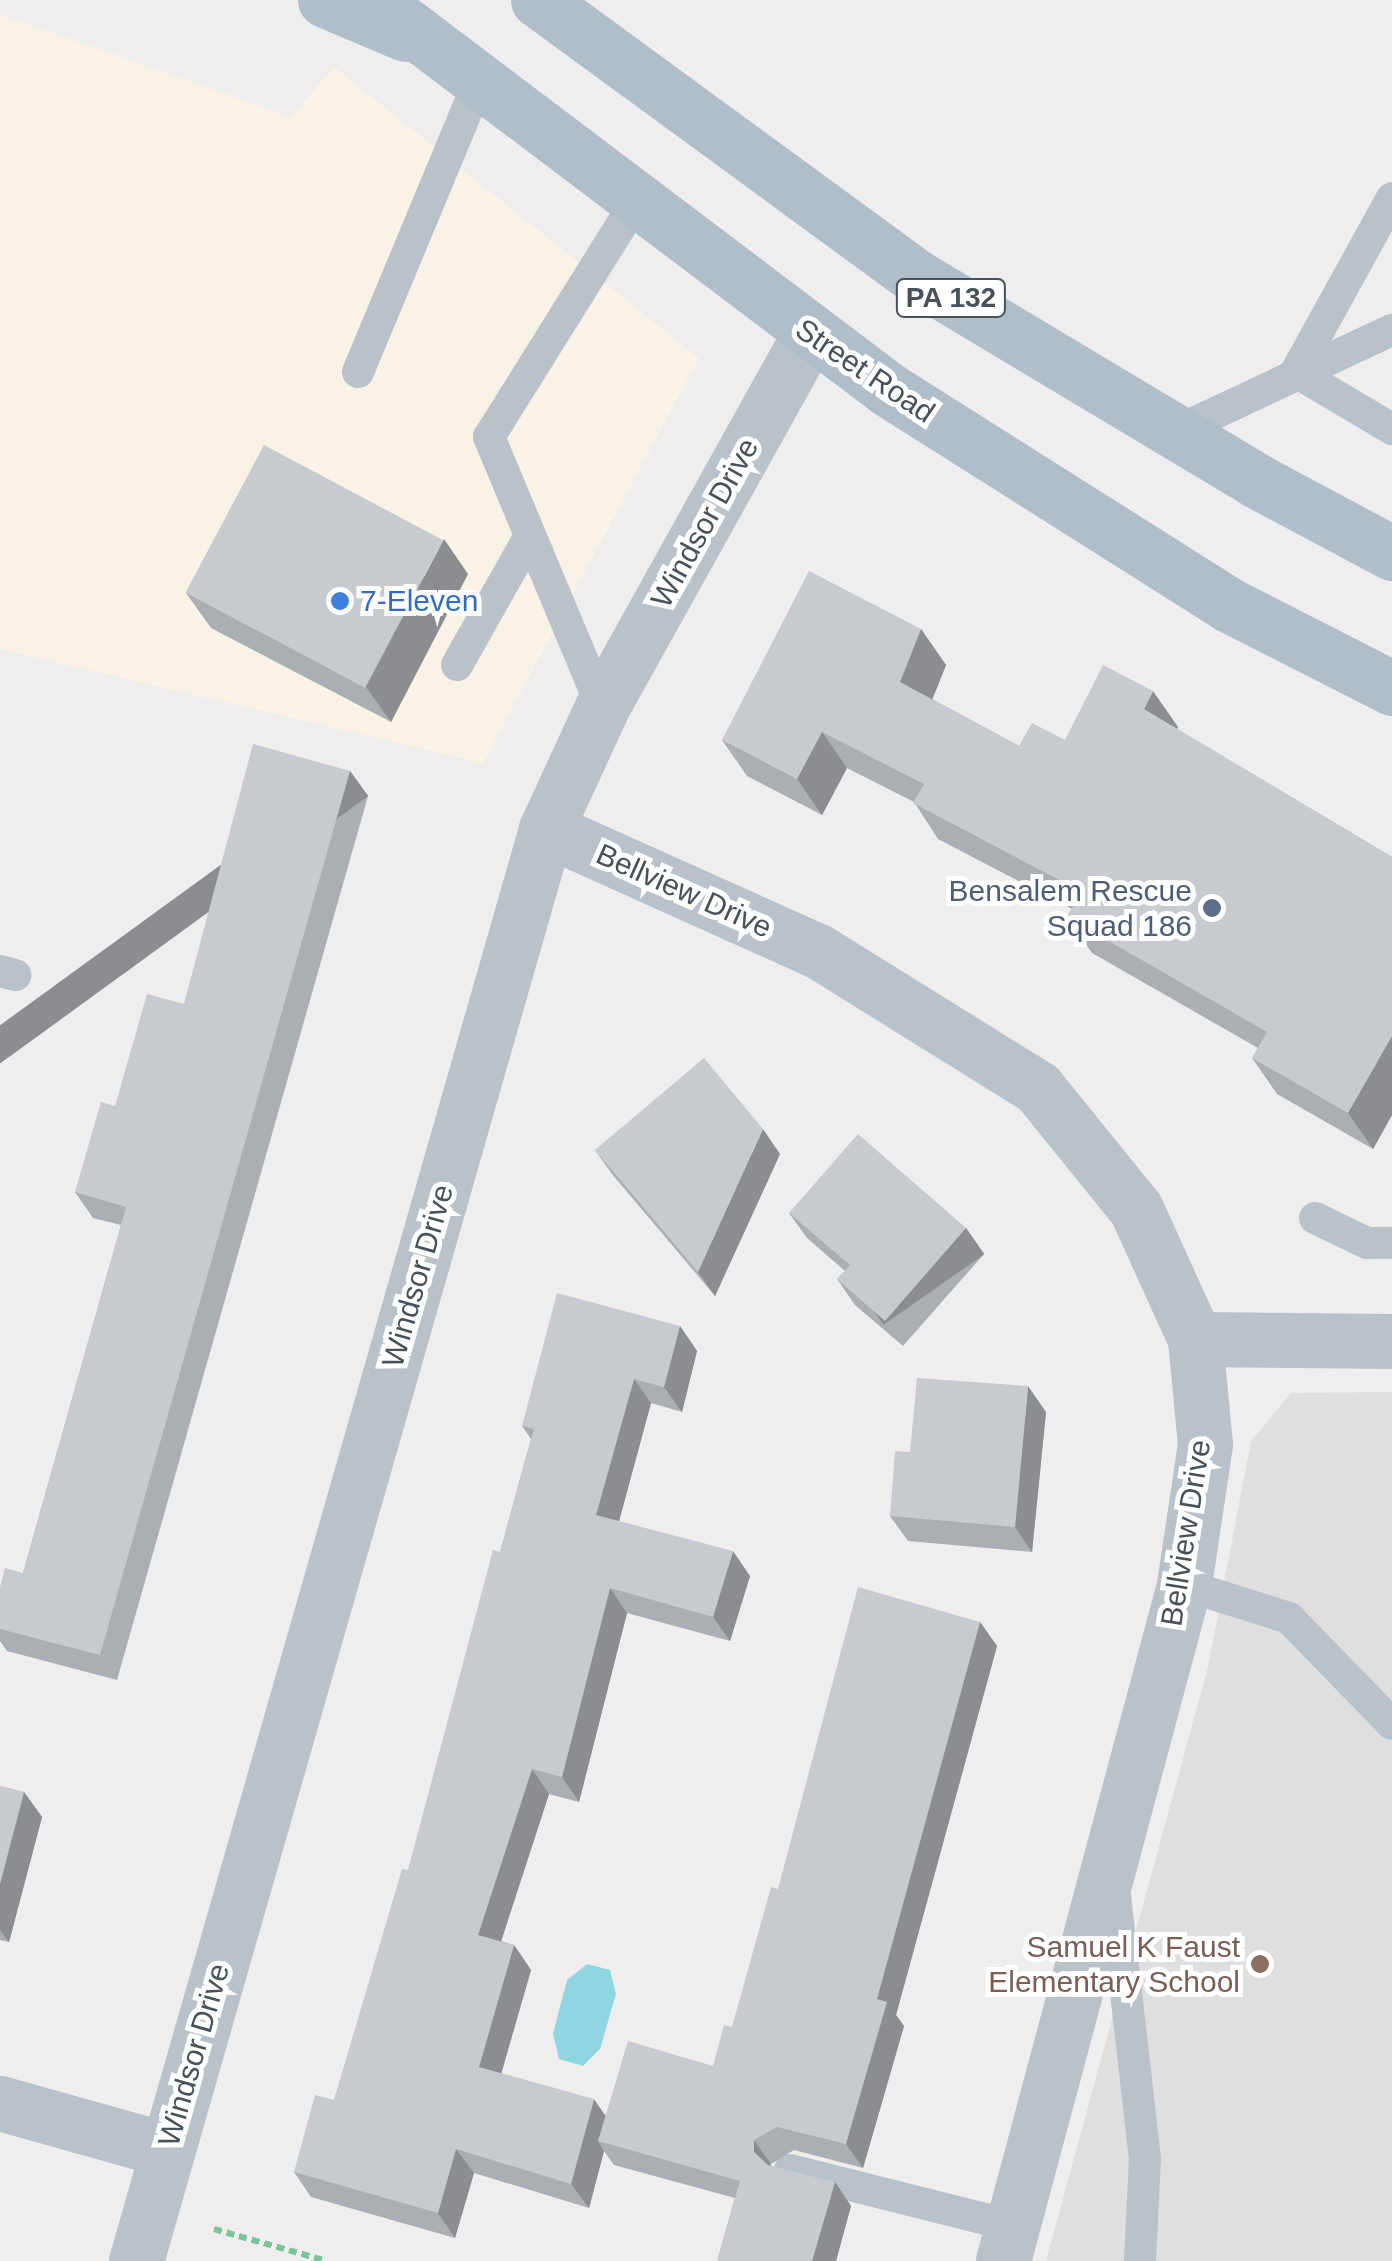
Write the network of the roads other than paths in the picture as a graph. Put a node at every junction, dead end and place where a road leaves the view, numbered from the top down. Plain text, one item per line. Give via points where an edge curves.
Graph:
1 (325, 0) edge
2 (374, 0) edge
3 (538, 0) edge
4 (434, 47) junction
5 (479, 82) junction
6 (1392, 198) edge
7 (636, 202) junction
8 (1392, 330) edge
9 (809, 335) junction
10 (358, 372) dead end
11 (1296, 372) junction
12 (1392, 429) edge
13 (1175, 432) junction
14 (530, 536) junction
15 (1392, 553) edge
16 (457, 665) dead end
17 (1392, 688) edge
18 (602, 707) junction
19 (546, 829) junction
20 (1315, 1218) dead end
21 (1392, 1243) edge
22 (1195, 1340) junction
23 (1392, 1341) edge
24 (1184, 1585) junction
25 (1392, 1724) edge
26 (1112, 1864) junction
27 (0, 2103) edge
28 (167, 2150) junction
29 (790, 2170) edge
30 (1008, 2244) edge
31 (136, 2261) edge
32 (1140, 2261) edge

1 - 4 main road
2 - 4 main road, Street Road
3 - 13 main road, PA 132 via 914,276
4 - 5 main road, Street Road
5 - 7 main road, Street Road
5 - 10 lane
6 - 11 lane
7 - 9 main road, Street Road
7 - 14 lane via 489,437
8 - 11 lane
9 - 17 main road, Street Road via 1139,550
9 - 18 street, Windsor Drive
11 - 12 lane
11 - 13 lane
13 - 15 main road, PA 132
14 - 16 lane
14 - 18 lane
18 - 19 street, Windsor Drive
19 - 22 street, Bellview Drive via 818,951 1038,1088 1136,1209
19 - 28 street, Windsor Drive
20 - 21 lane via 1367,1243
22 - 23 street
22 - 24 street, Bellview Drive via 1204,1444
24 - 25 lane via 1289,1618
24 - 26 street, Bellview Drive
26 - 30 street, Bellview Drive
26 - 32 lane via 1145,2158
27 - 28 street
28 - 31 street, Windsor Drive
29 - 30 lane

